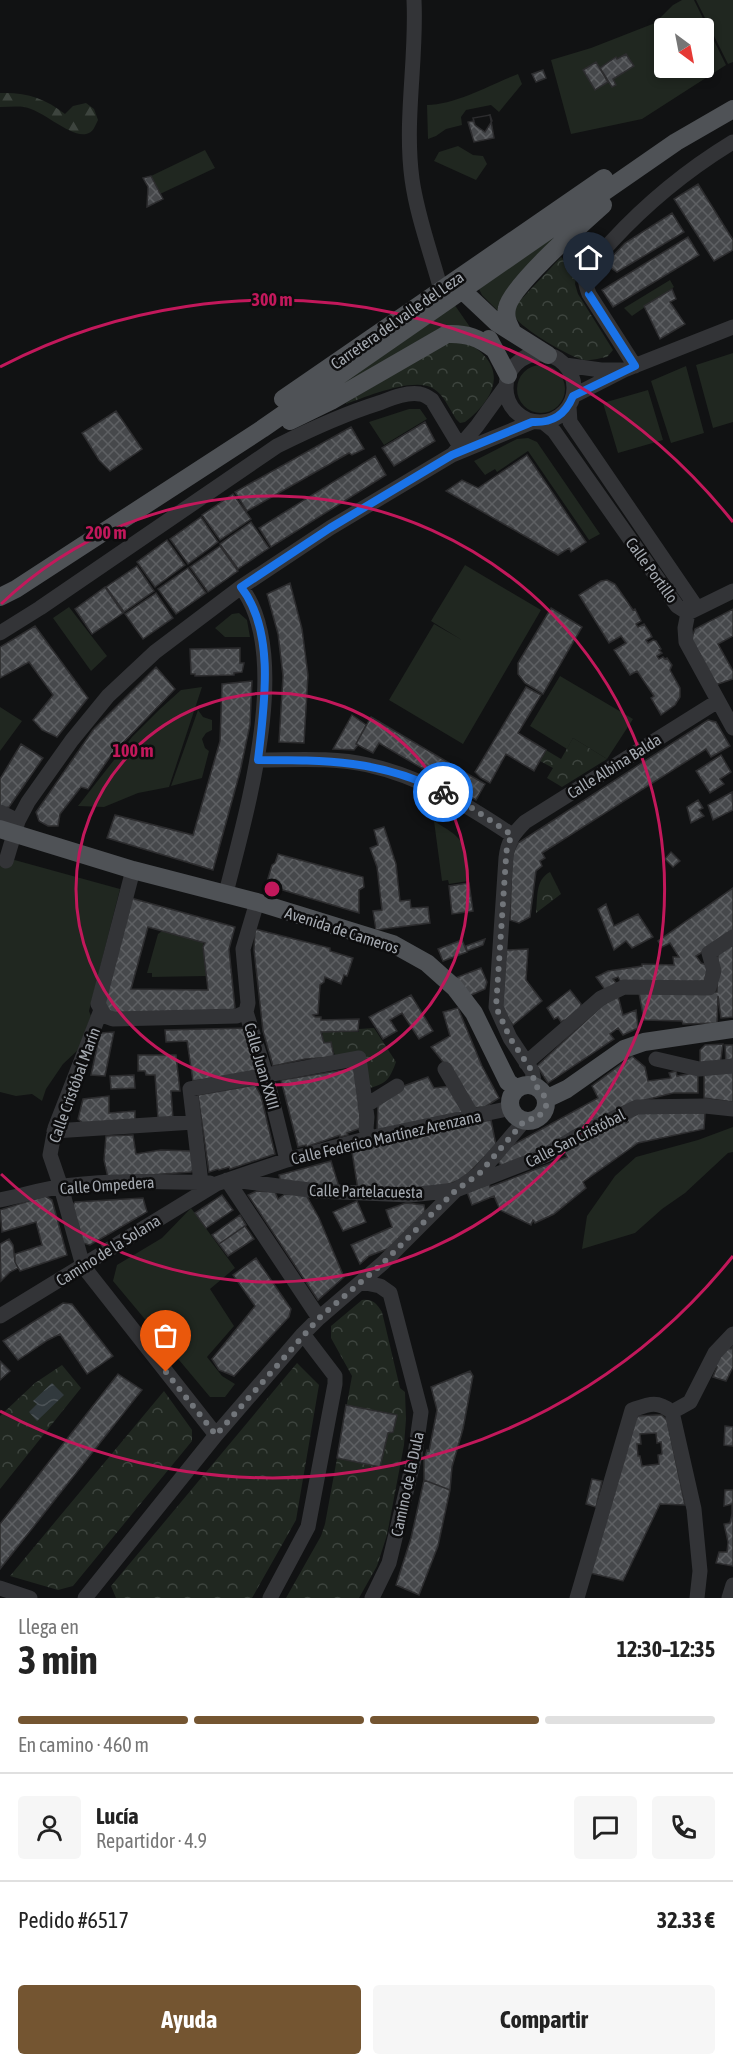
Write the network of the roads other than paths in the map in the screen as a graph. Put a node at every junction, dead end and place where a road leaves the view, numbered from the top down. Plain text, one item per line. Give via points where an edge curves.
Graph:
1 (414, 0) edge
2 (733, 100) edge
3 (733, 109) edge
4 (733, 142) edge
5 (557, 209) junction
6 (441, 290) junction
7 (463, 291) junction
8 (733, 327) edge
9 (512, 331) junction
10 (495, 350) junction
11 (548, 355) junction
12 (565, 365) junction
13 (328, 368) junction
14 (629, 368) junction
15 (507, 381) junction
16 (571, 401) junction
17 (537, 422) junction
18 (446, 423) junction
19 (477, 426) junction
20 (456, 450) junction
21 (156, 499) junction
22 (70, 553) junction
23 (241, 587) junction
24 (733, 591) edge
25 (0, 597) edge
26 (692, 610) junction
27 (0, 633) edge
28 (718, 701) junction
29 (733, 728) edge
30 (258, 760) junction
31 (0, 812) edge
32 (11, 828) edge
33 (512, 835) junction
34 (6, 861) dead end
35 (134, 870) junction
36 (226, 893) junction
37 (257, 902) junction
38 (733, 937) edge
39 (101, 1010) junction
40 (246, 1012) junction
41 (733, 1029) edge
42 (656, 1059) dead end
43 (526, 1062) junction
44 (733, 1066) edge
45 (445, 1069) dead end
46 (266, 1075) junction
47 (397, 1086) dead end
48 (533, 1091) junction
49 (365, 1106) junction
50 (733, 1109) edge
51 (518, 1114) junction
52 (473, 1117) junction
53 (194, 1122) junction
54 (54, 1131) junction
55 (369, 1138) junction
56 (287, 1160) junction
57 (215, 1182) junction
58 (61, 1187) junction
59 (456, 1190) junction
60 (0, 1200) edge
61 (83, 1266) junction
62 (362, 1282) junction
63 (0, 1316) edge
64 (319, 1318) junction
65 (303, 1334) junction
66 (733, 1334) edge
67 (672, 1412) junction
68 (216, 1435) junction
69 (733, 1585) edge
70 (0, 1588) edge
71 (30, 1598) edge
72 (85, 1598) edge
73 (270, 1598) edge
74 (372, 1598) edge
75 (577, 1598) edge
76 (697, 1598) edge
77 (729, 1598) edge

1 - 6 street via 412,179
2 - 5 main road, Carretera del valle del Leza via 670,135
3 - 7 main road, Carretera del valle del Leza via 676,142
3 - 9 main road via 607,201 560,244 514,293 506,318
4 - 14 street via 635,215 586,273 589,294
5 - 6 main road, Carretera del valle del Leza
5 - 7 main road via 540,229 466,282
6 - 13 main road, Carretera del valle del Leza
7 - 9 main road
7 - 10 main road
7 - 13 main road via 449,292 368,350
7 - 21 main road, Carretera del valle del Leza
8 - 14 street
9 - 11 main road
10 - 15 main road
10 - 21 main road via 462,333 435,339 331,401 280,426 193,482
11 - 12 street
11 - 15 street via 520,360
12 - 14 street via 601,370
12 - 16 street via 573,379
13 - 22 main road, Carretera del valle del Leza
14 - 16 street
15 - 17 street via 507,399 512,409
15 - 19 street
16 - 17 street via 557,417
16 - 26 street, Calle Portillo via 570,422
17 - 20 street
17 - 26 street, Calle Portillo via 554,431 677,606
18 - 19 street via 457,429
18 - 20 street
18 - 27 street via 432,400 418,393 349,412 315,427 277,446
19 - 20 street
20 - 23 street
21 - 22 main road, Carretera del valle del Leza
22 - 25 main road, Carretera del valle del Leza
23 - 30 street via 250,598 258,622 264,662 265,698
23 - 32 street via 155,652 108,696
24 - 26 street
26 - 28 street, Calle Portillo via 685,628 686,642
28 - 29 street, Calle Portillo
28 - 33 street, Calle Albina Balda via 525,822
30 - 33 street via 328,760 402,775 463,802
30 - 36 street
31 - 32 street
32 - 34 street
32 - 35 main road, Avenida de Cameros
33 - 43 street via 507,847 496,1007
35 - 36 main road, Avenida de Cameros
35 - 39 street, Calle Cristóbal Marín via 98,1004
36 - 37 main road, Avenida de Cameros
37 - 40 street, Calle Juan XXIII via 243,949
37 - 48 main road, Avenida de Cameros via 393,944 427,963 474,1013 508,1082
38 - 43 street via 709,953 714,971 709,988 624,987 601,998
39 - 40 street via 113,1018 237,1016
39 - 54 street, Calle Cristóbal Marín
40 - 46 street, Calle Juan XXIII
41 - 48 main road via 644,1042 624,1049 567,1089
42 - 44 street via 699,1069
43 - 48 street via 532,1071
45 - 52 street
46 - 49 street via 359,1058
46 - 53 street via 190,1089
46 - 56 street, Calle Juan XXIII
47 - 49 street
48 - 51 main road via 510,1101
48 - 51 main road via 546,1106 538,1118
49 - 55 street
50 - 59 street, Calle San Cristóbal via 637,1107 546,1155
51 - 52 street, Calle Federico Martínez Arenzana
51 - 59 street via 479,1174
52 - 55 street, Calle Federico Martínez Arenzana
53 - 54 street
53 - 57 street
54 - 58 street, Calle Cristóbal Marín via 50,1155
55 - 56 street, Calle Federico Martínez Arenzana
56 - 57 street, Calle Federico Martínez Arenzana
57 - 58 street, Calle Ompedera
57 - 59 street, Calle Partelacuesta via 410,1195
57 - 61 street, Camino de la Solana
57 - 64 street
58 - 60 street, Calle Ompedera
58 - 61 street, Calle Cristóbal Marín
59 - 62 street, Calle Partelacuesta
61 - 63 street, Camino de la Solana
61 - 68 street
62 - 64 street, Calle Partelacuesta
62 - 74 street, Camino de la Dula via 390,1293 421,1412 392,1554
64 - 65 street, Calle Partelacuesta
65 - 68 street, Calle Partelacuesta
65 - 73 street via 335,1376 335,1384 308,1527
66 - 67 street via 715,1353 690,1402
67 - 75 street via 663,1405 648,1404 632,1410
67 - 76 street via 694,1509 700,1572
68 - 72 street, Calle Partelacuesta
69 - 77 street
70 - 71 street

